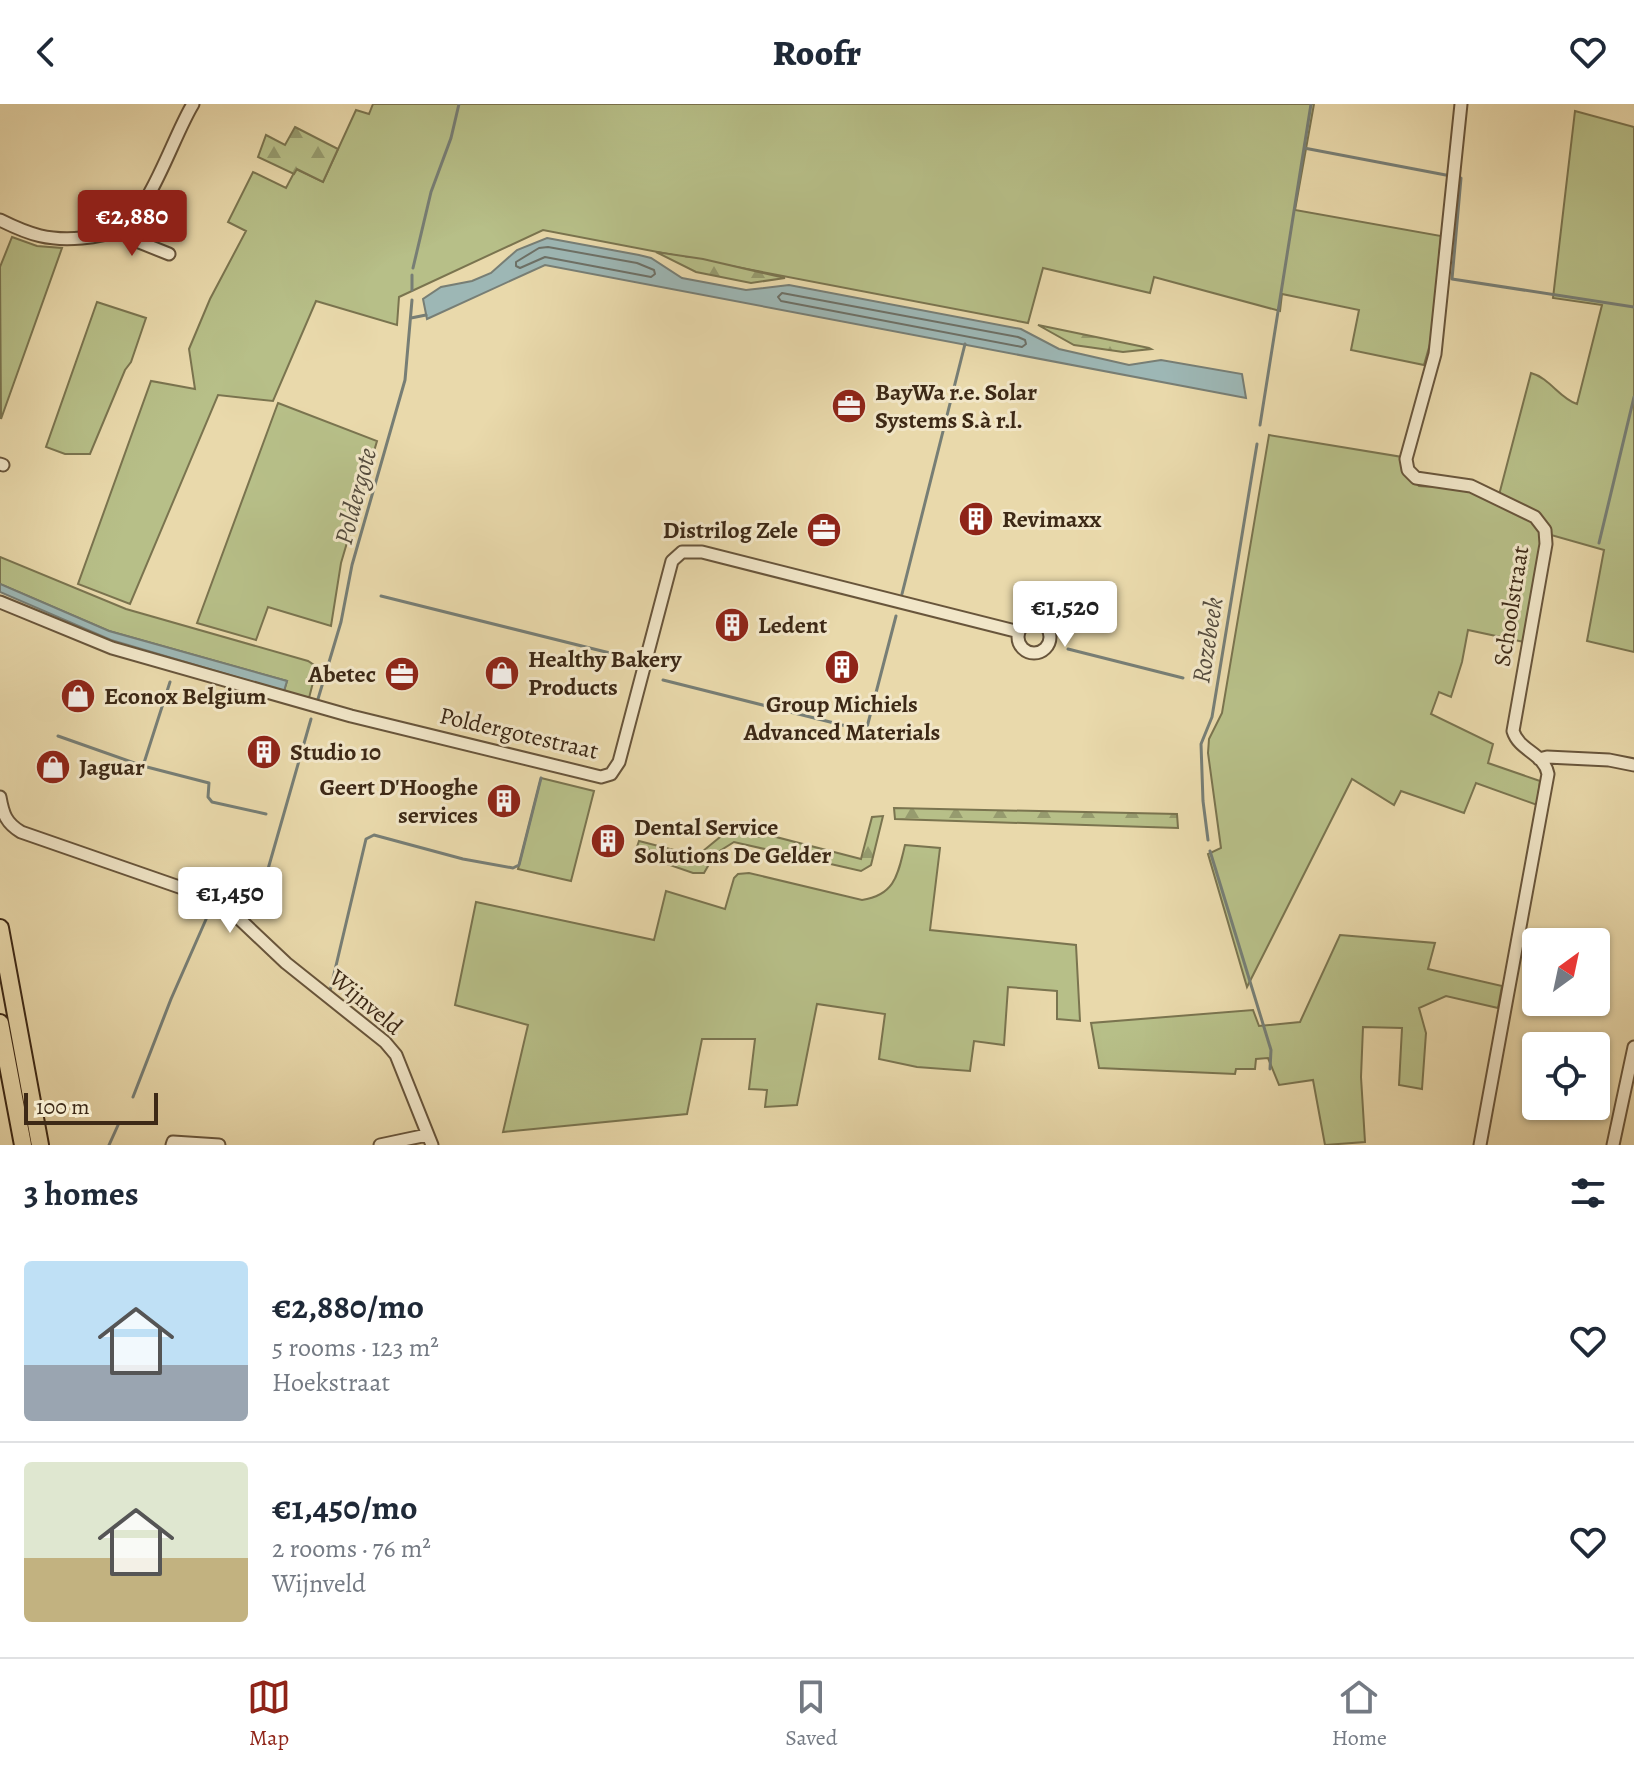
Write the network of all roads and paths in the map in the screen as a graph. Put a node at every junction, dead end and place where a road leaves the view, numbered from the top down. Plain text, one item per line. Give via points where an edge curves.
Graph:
1 (193, 104) edge
2 (1461, 104) edge
3 (0, 220) edge
4 (121, 229) junction
5 (169, 254) dead end
6 (0, 602) edge
7 (1019, 632) dead end
8 (1539, 759) junction
9 (1634, 765) edge
10 (0, 797) edge
11 (0, 928) edge
12 (0, 1023) edge
13 (1634, 1047) edge
14 (430, 1140) edge
15 (172, 1144) edge
16 (23, 1145) edge
17 (40, 1145) edge
18 (219, 1145) edge
19 (380, 1145) edge
20 (1480, 1145) edge
21 (1613, 1145) edge

1 - 4 street via 150,193
2 - 8 street, Schoolstraat via 1435,354 1406,459 1416,478 1471,486 1535,517 1545,530 1513,731
3 - 4 street via 47,238
4 - 5 street via 129,238
6 - 7 street, Poldergotestraat via 112,648 351,716 593,776 611,774 619,762 672,561 682,552 702,552
8 - 9 street
8 - 20 street via 1548,774
10 - 14 street, Wijnveld via 5,818 21,832 208,897 230,910 286,963 385,1042 396,1055
11 - 17 highway
12 - 16 highway
13 - 21 street
14 - 19 street, Wijnveld
15 - 18 street

